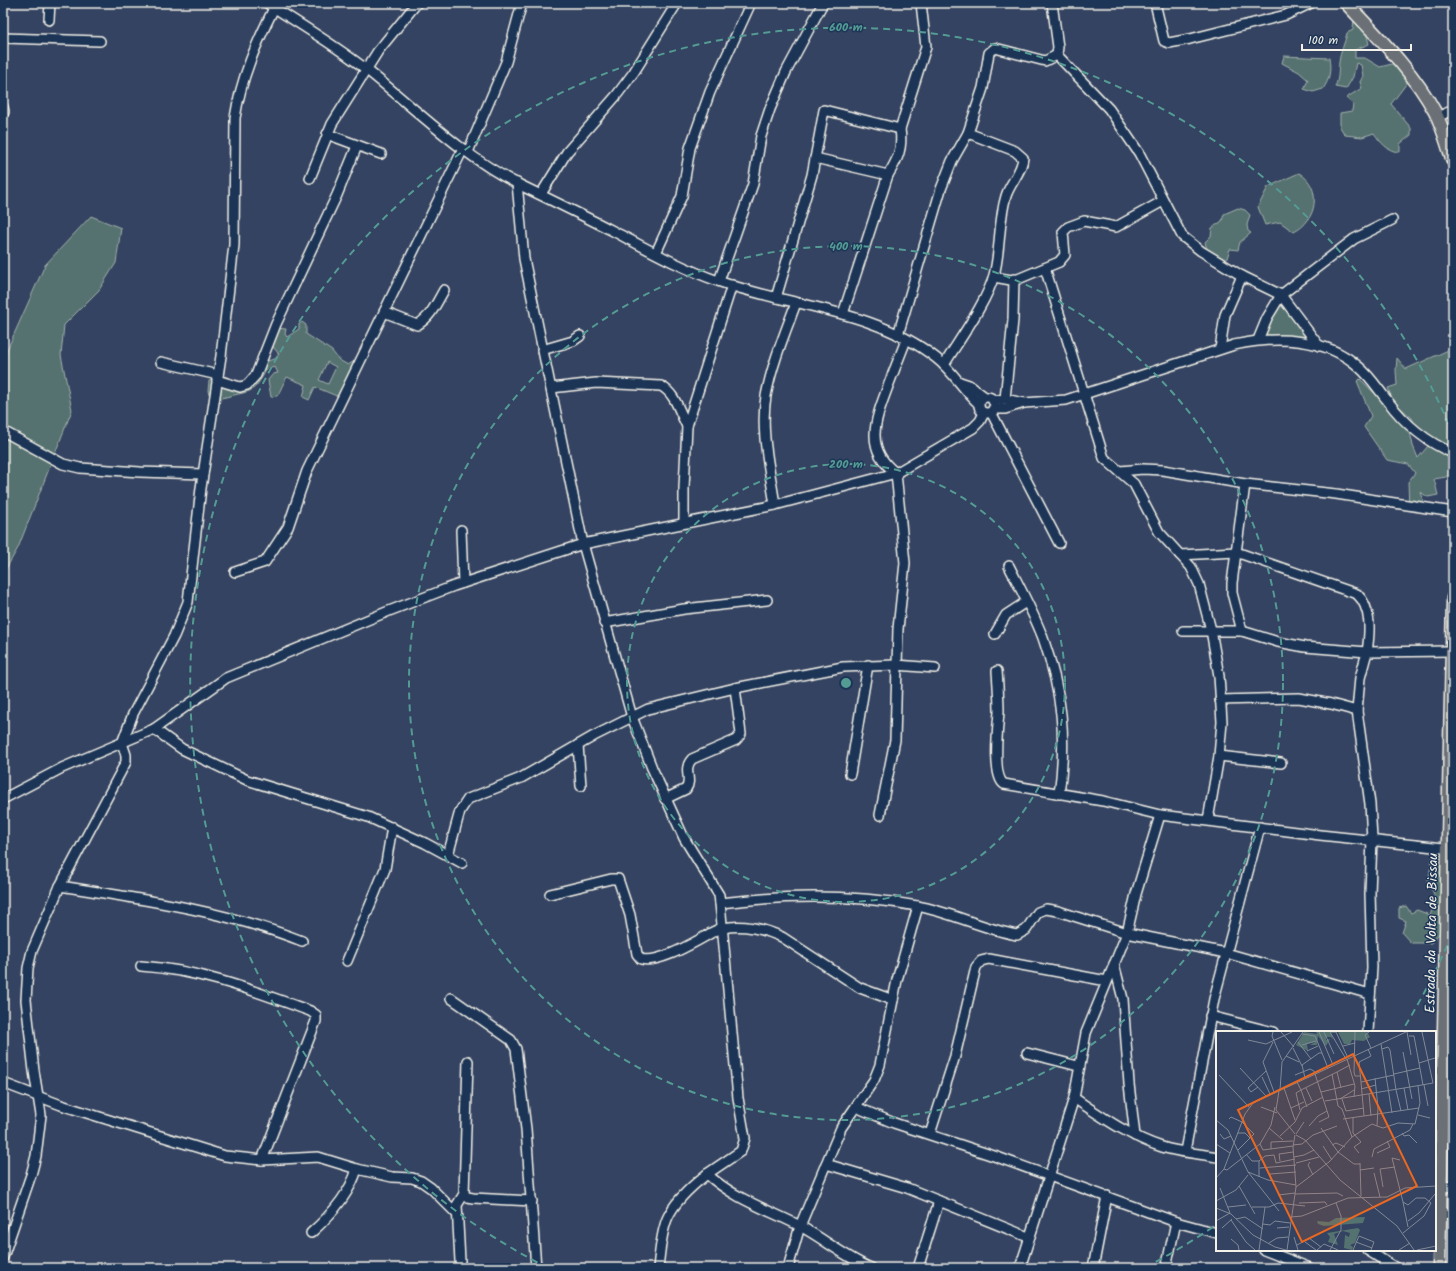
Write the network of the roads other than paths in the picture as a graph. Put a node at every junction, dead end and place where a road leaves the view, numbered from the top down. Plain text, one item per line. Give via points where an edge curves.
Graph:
1 (50, 3) edge
2 (418, 3) edge
3 (522, 3) edge
4 (677, 3) edge
5 (822, 3) edge
6 (921, 3) edge
7 (1052, 3) edge
8 (1155, 3) edge
9 (1311, 3) edge
10 (1346, 3) edge
11 (270, 5) edge
12 (749, 7) dead end
13 (49, 20) dead end
14 (3, 38) edge
15 (100, 41) dead end
16 (1057, 55) junction
17 (366, 70) junction
18 (1453, 110) edge
19 (1437, 117) junction
20 (900, 129) junction
21 (968, 133) junction
22 (327, 134) junction
23 (357, 146) junction
24 (466, 151) junction
25 (381, 154) dead end
26 (815, 158) junction
27 (1453, 161) edge
28 (888, 175) junction
29 (310, 178) dead end
30 (518, 184) junction
31 (541, 194) junction
32 (1163, 201) junction
33 (1392, 220) dead end
34 (656, 253) junction
35 (1045, 268) junction
36 (1242, 276) junction
37 (994, 277) junction
38 (1014, 279) junction
39 (719, 281) junction
40 (732, 285) junction
41 (444, 290) dead end
42 (1281, 295) junction
43 (776, 298) junction
44 (796, 303) junction
45 (384, 312) junction
46 (843, 314) junction
47 (580, 336) dead end
48 (902, 338) junction
49 (1258, 340) junction
50 (1319, 346) junction
51 (1220, 349) junction
52 (542, 350) junction
53 (161, 362) dead end
54 (944, 365) junction
55 (218, 377) junction
56 (551, 388) junction
57 (1084, 395) junction
58 (1005, 399) junction
59 (1024, 403) junction
60 (987, 406) junction
61 (687, 426) junction
62 (3, 431) edge
63 (1453, 453) edge
64 (1120, 471) junction
65 (896, 473) junction
66 (203, 474) junction
67 (1245, 484) junction
68 (775, 505) junction
69 (1453, 512) edge
70 (684, 523) junction
71 (462, 530) dead end
72 (1059, 543) dead end
73 (583, 544) junction
74 (1236, 552) junction
75 (1180, 555) junction
76 (1009, 566) dead end
77 (235, 572) dead end
78 (463, 583) junction
79 (1453, 598) edge
80 (767, 600) dead end
81 (1026, 602) junction
82 (604, 623) junction
83 (1211, 630) junction
84 (1183, 631) dead end
85 (1242, 632) junction
86 (995, 634) dead end
87 (1452, 651) edge
88 (1367, 652) junction
89 (896, 665) junction
90 (868, 666) junction
91 (935, 668) dead end
92 (997, 671) dead end
93 (735, 688) junction
94 (1220, 700) junction
95 (1357, 711) junction
96 (632, 716) junction
97 (154, 729) junction
98 (1452, 742) edge
99 (122, 744) junction
100 (578, 745) junction
101 (1219, 756) junction
102 (1281, 763) dead end
103 (850, 774) dead end
104 (581, 786) dead end
105 (1059, 794) junction
106 (3, 799) edge
107 (665, 799) junction
108 (1160, 814) junction
109 (880, 815) dead end
110 (1208, 820) junction
111 (392, 827) junction
112 (1260, 827) junction
113 (1372, 839) junction
114 (1451, 849) edge
115 (448, 855) junction
116 (462, 863) dead end
117 (60, 886) junction
118 (550, 894) dead end
119 (720, 903) junction
120 (918, 906) junction
121 (722, 928) junction
122 (1127, 933) junction
123 (302, 941) dead end
124 (1226, 953) junction
125 (347, 961) dead end
126 (1114, 964) junction
127 (140, 966) dead end
128 (1107, 982) junction
129 (1449, 993) edge
130 (1370, 994) junction
131 (451, 998) dead end
132 (893, 1000) junction
133 (1210, 1016) junction
134 (1269, 1031) edge
135 (1368, 1031) edge
136 (1448, 1051) edge
137 (1027, 1053) dead end
138 (468, 1061) dead end
139 (1078, 1066) junction
140 (3, 1083) edge
141 (40, 1097) junction
142 (1074, 1098) junction
143 (856, 1107) junction
144 (930, 1134) junction
145 (1136, 1136) junction
146 (1185, 1151) junction
147 (1216, 1157) edge
148 (262, 1160) junction
149 (826, 1164) junction
150 (357, 1169) junction
151 (707, 1174) junction
152 (1049, 1177) junction
153 (1447, 1186) edge
154 (464, 1194) junction
155 (1107, 1196) junction
156 (1438, 1199) edge
157 (532, 1201) junction
158 (939, 1201) junction
159 (1440, 1213) junction
160 (457, 1214) junction
161 (1453, 1214) edge
162 (1176, 1222) junction
163 (800, 1226) junction
164 (311, 1233) dead end
165 (1216, 1233) edge
166 (1028, 1237) junction
167 (1267, 1251) edge
168 (1369, 1251) edge
169 (3, 1257) edge
170 (460, 1261) dead end
171 (536, 1268) edge
172 (658, 1268) edge
173 (788, 1268) edge
174 (871, 1268) edge
175 (918, 1268) edge
176 (1020, 1268) edge
177 (1093, 1268) edge
178 (1166, 1268) edge
179 (1310, 1268) edge
180 (1396, 1268) edge
181 (1439, 1268) edge

1 - 13 street
2 - 17 street
3 - 24 street via 506,62
4 - 31 street via 634,72 610,105 567,152
5 - 39 street via 786,72 768,114 761,136 753,184
6 - 20 street via 926,47
7 - 16 street
8 - 9 street via 1164,41 1169,43 1286,15
10 - 19 main road via 1390,50 1418,85
11 - 17 street via 326,40
11 - 55 street via 238,98 235,118 234,245
12 - 34 street via 710,92 690,148 682,196
14 - 15 street
16 - 21 street via 1045,61 995,48 991,50 986,59 983,88
16 - 32 street via 1109,109 1139,153
17 - 22 street
17 - 24 street
18 - 19 street
19 - 27 main road
20 - 26 street via 824,110
20 - 28 street via 902,140 899,158
21 - 37 street via 1015,151 1024,158 1002,210
21 - 48 street via 952,161 941,189
22 - 23 street
22 - 29 street
23 - 25 street
23 - 55 street via 337,195 276,324 256,375 247,385 240,387
24 - 30 street
24 - 45 street
26 - 28 street
26 - 43 street
28 - 46 street
30 - 31 street
30 - 52 street via 524,259
31 - 34 street
32 - 35 street via 1116,227 1089,221 1068,227 1063,232 1065,255 1059,262
32 - 36 street via 1182,236
33 - 42 street via 1354,239
34 - 39 street
35 - 38 street
35 - 57 street
36 - 42 street
36 - 51 street via 1224,315
37 - 38 street
37 - 54 street via 987,294
38 - 58 street via 1013,320
39 - 40 street
40 - 43 street
40 - 61 street
41 - 45 street via 425,321 417,325
42 - 49 street
42 - 50 street
43 - 44 street
44 - 46 street
44 - 68 street via 766,397 766,438
45 - 77 street via 307,472 288,527 266,562
46 - 48 street
47 - 52 street via 573,341
48 - 54 street via 922,348
48 - 65 street via 874,430 883,462
49 - 50 street via 1292,340
49 - 51 street
50 - 63 street via 1345,357 1360,367 1410,425 1430,442
51 - 57 street
52 - 56 street
53 - 55 street
54 - 60 street via 960,382 969,385
55 - 66 street
56 - 61 street via 596,383 661,386 673,396
56 - 73 street
57 - 59 street via 1055,402
57 - 64 street via 1102,454
58 - 59 street
58 - 60 street
59 - 60 street via 1005,410
60 - 65 street via 980,421 973,428
60 - 72 street
61 - 70 street
62 - 66 street via 63,464 80,468
64 - 67 street via 1163,470
64 - 75 street via 1134,484 1158,532
65 - 68 street
65 - 89 street via 905,563
66 - 99 street via 188,602 174,636 138,703
67 - 69 street via 1336,494
67 - 74 street
68 - 70 street
70 - 73 street
71 - 78 street
73 - 78 street
73 - 82 street
74 - 75 street
74 - 85 street via 1232,593
74 - 88 street via 1356,594 1364,601 1368,617
75 - 83 street via 1196,575
76 - 81 street
78 - 97 street via 389,610 226,678
79 - 87 main road, Estrada da Volta de Bissau
80 - 82 street via 684,609
81 - 86 street via 1006,614
81 - 105 street via 1043,639 1063,717 1064,741
82 - 96 street
83 - 84 street
83 - 85 street
83 - 94 street
85 - 88 street via 1305,647
87 - 88 street
87 - 98 main road, Estrada da Volta de Bissau
88 - 95 street via 1360,678
89 - 90 street
89 - 91 street
89 - 109 street via 895,740
90 - 93 street via 812,671
90 - 103 street
92 - 105 street via 999,780 1004,784
93 - 96 street via 659,705
93 - 107 street via 741,734 736,740 692,759 687,765 686,789
94 - 95 street via 1299,698
94 - 101 street via 1222,722
95 - 113 street via 1370,804
96 - 100 street
96 - 107 street
97 - 99 street
97 - 111 street via 182,749 247,780 368,817
98 - 114 main road, Estrada da Volta de Bissau
99 - 106 street via 62,768
99 - 117 street via 126,762
100 - 104 street
100 - 115 street via 520,778 468,799 460,812
101 - 102 street
101 - 110 street
105 - 108 street
107 - 119 street via 690,849 719,895
108 - 110 street
108 - 122 street
110 - 112 street
111 - 115 street
111 - 125 street via 383,874
112 - 113 street
112 - 124 street
113 - 114 street
113 - 130 street
114 - 129 main road, Estrada da Volta de Bissau
115 - 116 street
117 - 123 street via 228,917
117 - 141 street via 36,939 28,968 26,1000 34,1071
118 - 121 street via 618,879 630,915 637,954 644,960 676,952
119 - 120 street via 822,897
119 - 121 street
120 - 122 street via 1016,935 1026,930 1038,912 1046,909 1058,910
120 - 132 street
121 - 132 street via 753,927 768,931 788,941 860,988
121 - 151 street via 738,1098 745,1138 741,1151
122 - 124 street
122 - 126 street
124 - 130 street
124 - 133 street
126 - 128 street
126 - 145 street via 1123,1000 1129,1084
127 - 148 street via 174,969 221,980 316,1015 316,1022
128 - 139 street via 1086,1033
128 - 144 street via 989,959 981,961 976,967 955,1056
129 - 136 main road, Estrada da Volta de Bissau
130 - 135 street
131 - 157 street via 502,1032 514,1044 526,1129
132 - 143 street via 880,1065 874,1080
133 - 134 street
133 - 146 street
136 - 153 main road, Estrada da Volta de Bissau
137 - 139 street
138 - 154 street
139 - 142 street
140 - 141 street
141 - 148 street via 225,1156
141 - 169 street via 41,1115 36,1156 18,1218
142 - 145 street
142 - 152 street
143 - 144 street via 894,1123
143 - 149 street via 841,1128
144 - 152 street
145 - 146 street via 1163,1148
146 - 147 street
148 - 150 street via 318,1157
149 - 158 street via 897,1185
149 - 163 street
150 - 160 street via 421,1181 432,1188
150 - 164 street via 337,1206
151 - 163 street via 731,1193
151 - 172 street via 673,1208 667,1219
152 - 155 street
152 - 166 street
153 - 156 main road, Estrada da Volta de Bissau
154 - 157 street via 473,1198
154 - 160 street via 459,1199
155 - 162 street
155 - 177 street
156 - 159 main road, Estrada da Volta de Bissau
157 - 171 street
158 - 166 street
158 - 175 street
159 - 161 street
159 - 181 main road, Estrada da Volta de Bissau
160 - 170 street
162 - 165 street
162 - 178 street
163 - 173 street
163 - 174 street via 844,1255
166 - 176 street
167 - 179 street
168 - 180 street

